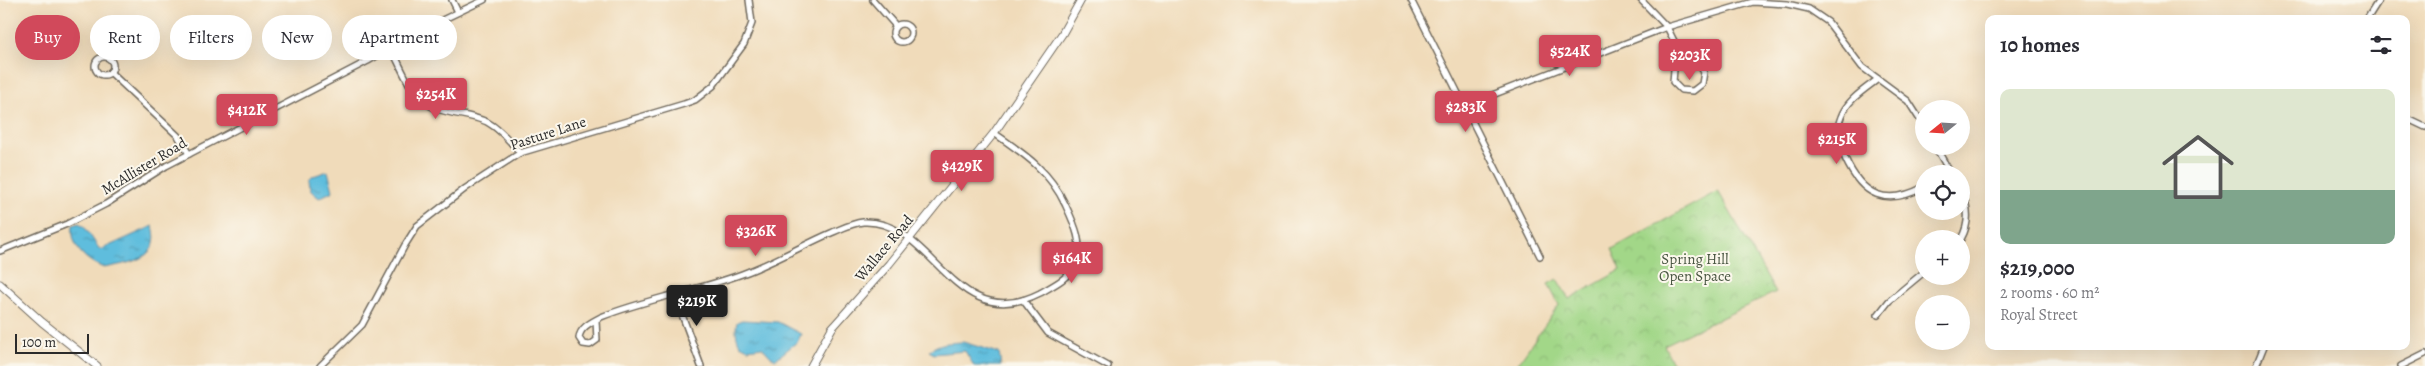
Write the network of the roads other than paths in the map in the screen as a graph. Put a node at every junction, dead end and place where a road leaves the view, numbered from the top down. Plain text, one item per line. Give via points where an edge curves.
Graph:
1 (452, 0) edge
2 (484, 0) edge
3 (749, 0) edge
4 (873, 0) edge
5 (1080, 0) edge
6 (1411, 0) edge
7 (1641, 0) edge
8 (2378, 0) edge
9 (458, 12) junction
10 (452, 15) edge
11 (2369, 15) edge
12 (896, 26) dead end
13 (1667, 27) junction
14 (1676, 45) junction
15 (368, 60) edge
16 (397, 60) edge
17 (110, 72) dead end
18 (1878, 79) junction
19 (1464, 106) junction
20 (1915, 112) edge
21 (2410, 120) edge
22 (2425, 127) edge
23 (994, 133) junction
24 (520, 153) junction
25 (189, 154) junction
26 (1915, 191) edge
27 (910, 239) junction
28 (0, 251) edge
29 (1540, 256) dead end
30 (1915, 279) edge
31 (0, 284) edge
32 (675, 296) junction
33 (1023, 300) junction
34 (1878, 316) dead end
35 (596, 320) junction
36 (2262, 350) edge
37 (2425, 354) edge
38 (97, 366) edge
39 (320, 366) edge
40 (701, 366) edge
41 (811, 366) edge
42 (1108, 366) edge
43 (2256, 366) edge
44 (2401, 366) edge

1 - 9 street
2 - 9 street, McAllister Road
3 - 24 street, Pasture Lane via 750,34 704,94 684,104
4 - 12 street
5 - 23 street, Wallace Road via 1062,34
6 - 19 street
7 - 13 street
8 - 11 street
9 - 10 street, McAllister Road
13 - 14 street
13 - 18 street via 1741,3 1798,5 1828,22 1854,59
13 - 19 street
14 - 14 street via 1704,72 1702,84 1693,91 1681,90 1673,82
15 - 25 street, McAllister Road
16 - 24 street via 422,100 442,111 486,122
17 - 25 street via 178,136
18 - 20 street via 1908,101
18 - 26 street via 1854,98 1841,116 1838,139 1857,180 1875,194 1904,196
19 - 29 street
21 - 22 street
23 - 27 street, Wallace Road
23 - 33 street via 1051,179 1077,236 1078,259 1073,269 1056,284
24 - 39 street, Pasture Lane via 417,226 362,325
25 - 28 street, McAllister Road via 106,204
27 - 32 street via 894,228 862,222 743,274
27 - 33 street via 970,292 991,301
27 - 41 street, Wallace Road via 832,328
30 - 34 street via 1889,301
31 - 38 street
32 - 35 street
32 - 40 street
33 - 42 street via 1048,333
35 - 35 street via 581,330 579,338 584,344 590,345 597,340
36 - 43 street
37 - 44 street

